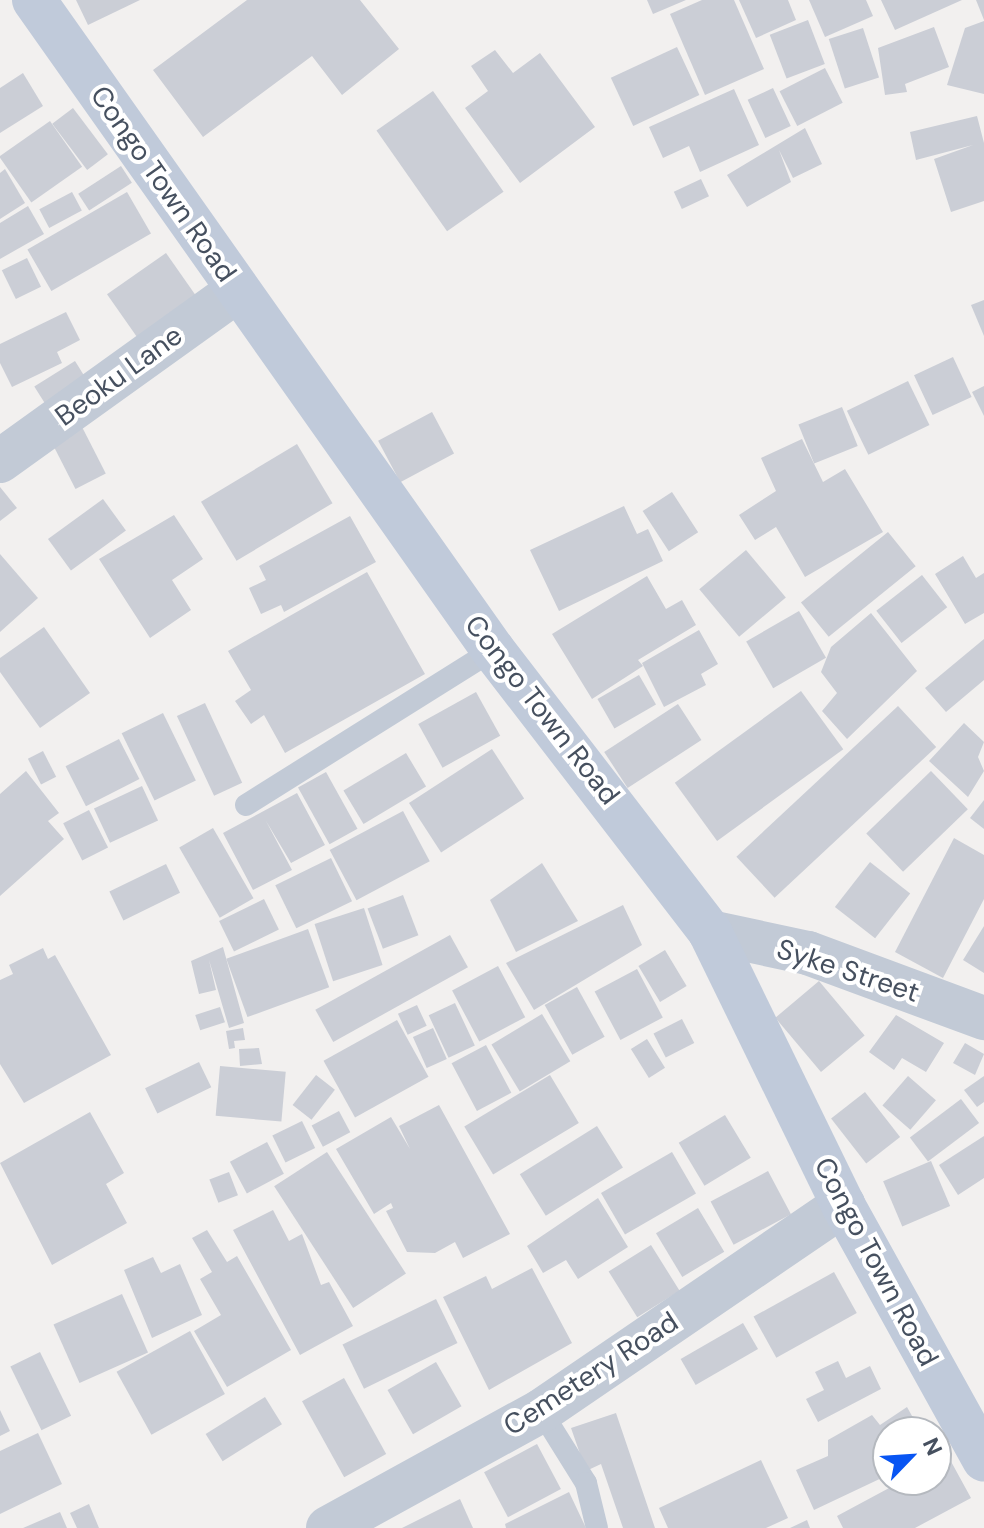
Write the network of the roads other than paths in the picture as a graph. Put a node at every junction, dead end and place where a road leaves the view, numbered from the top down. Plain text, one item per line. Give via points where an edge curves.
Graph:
1 (34, 0) edge
2 (238, 290) junction
3 (0, 461) edge
4 (493, 650) junction
5 (246, 805) dead end
6 (710, 932) junction
7 (984, 1018) edge
8 (843, 1205) junction
9 (541, 1411) junction
10 (984, 1459) edge
11 (328, 1528) edge
12 (597, 1528) edge

1 - 2 main road, Congo Town Road
2 - 3 street, Beoku Lane
2 - 4 main road, Congo Town Road
4 - 5 lane
4 - 6 main road, Congo Town Road
6 - 7 street, Syke Street via 808,953
6 - 8 main road, Congo Town Road
8 - 9 street, Cemetery Road
8 - 10 main road, Congo Town Road
9 - 11 street, Cemetery Road
9 - 12 lane via 586,1483

